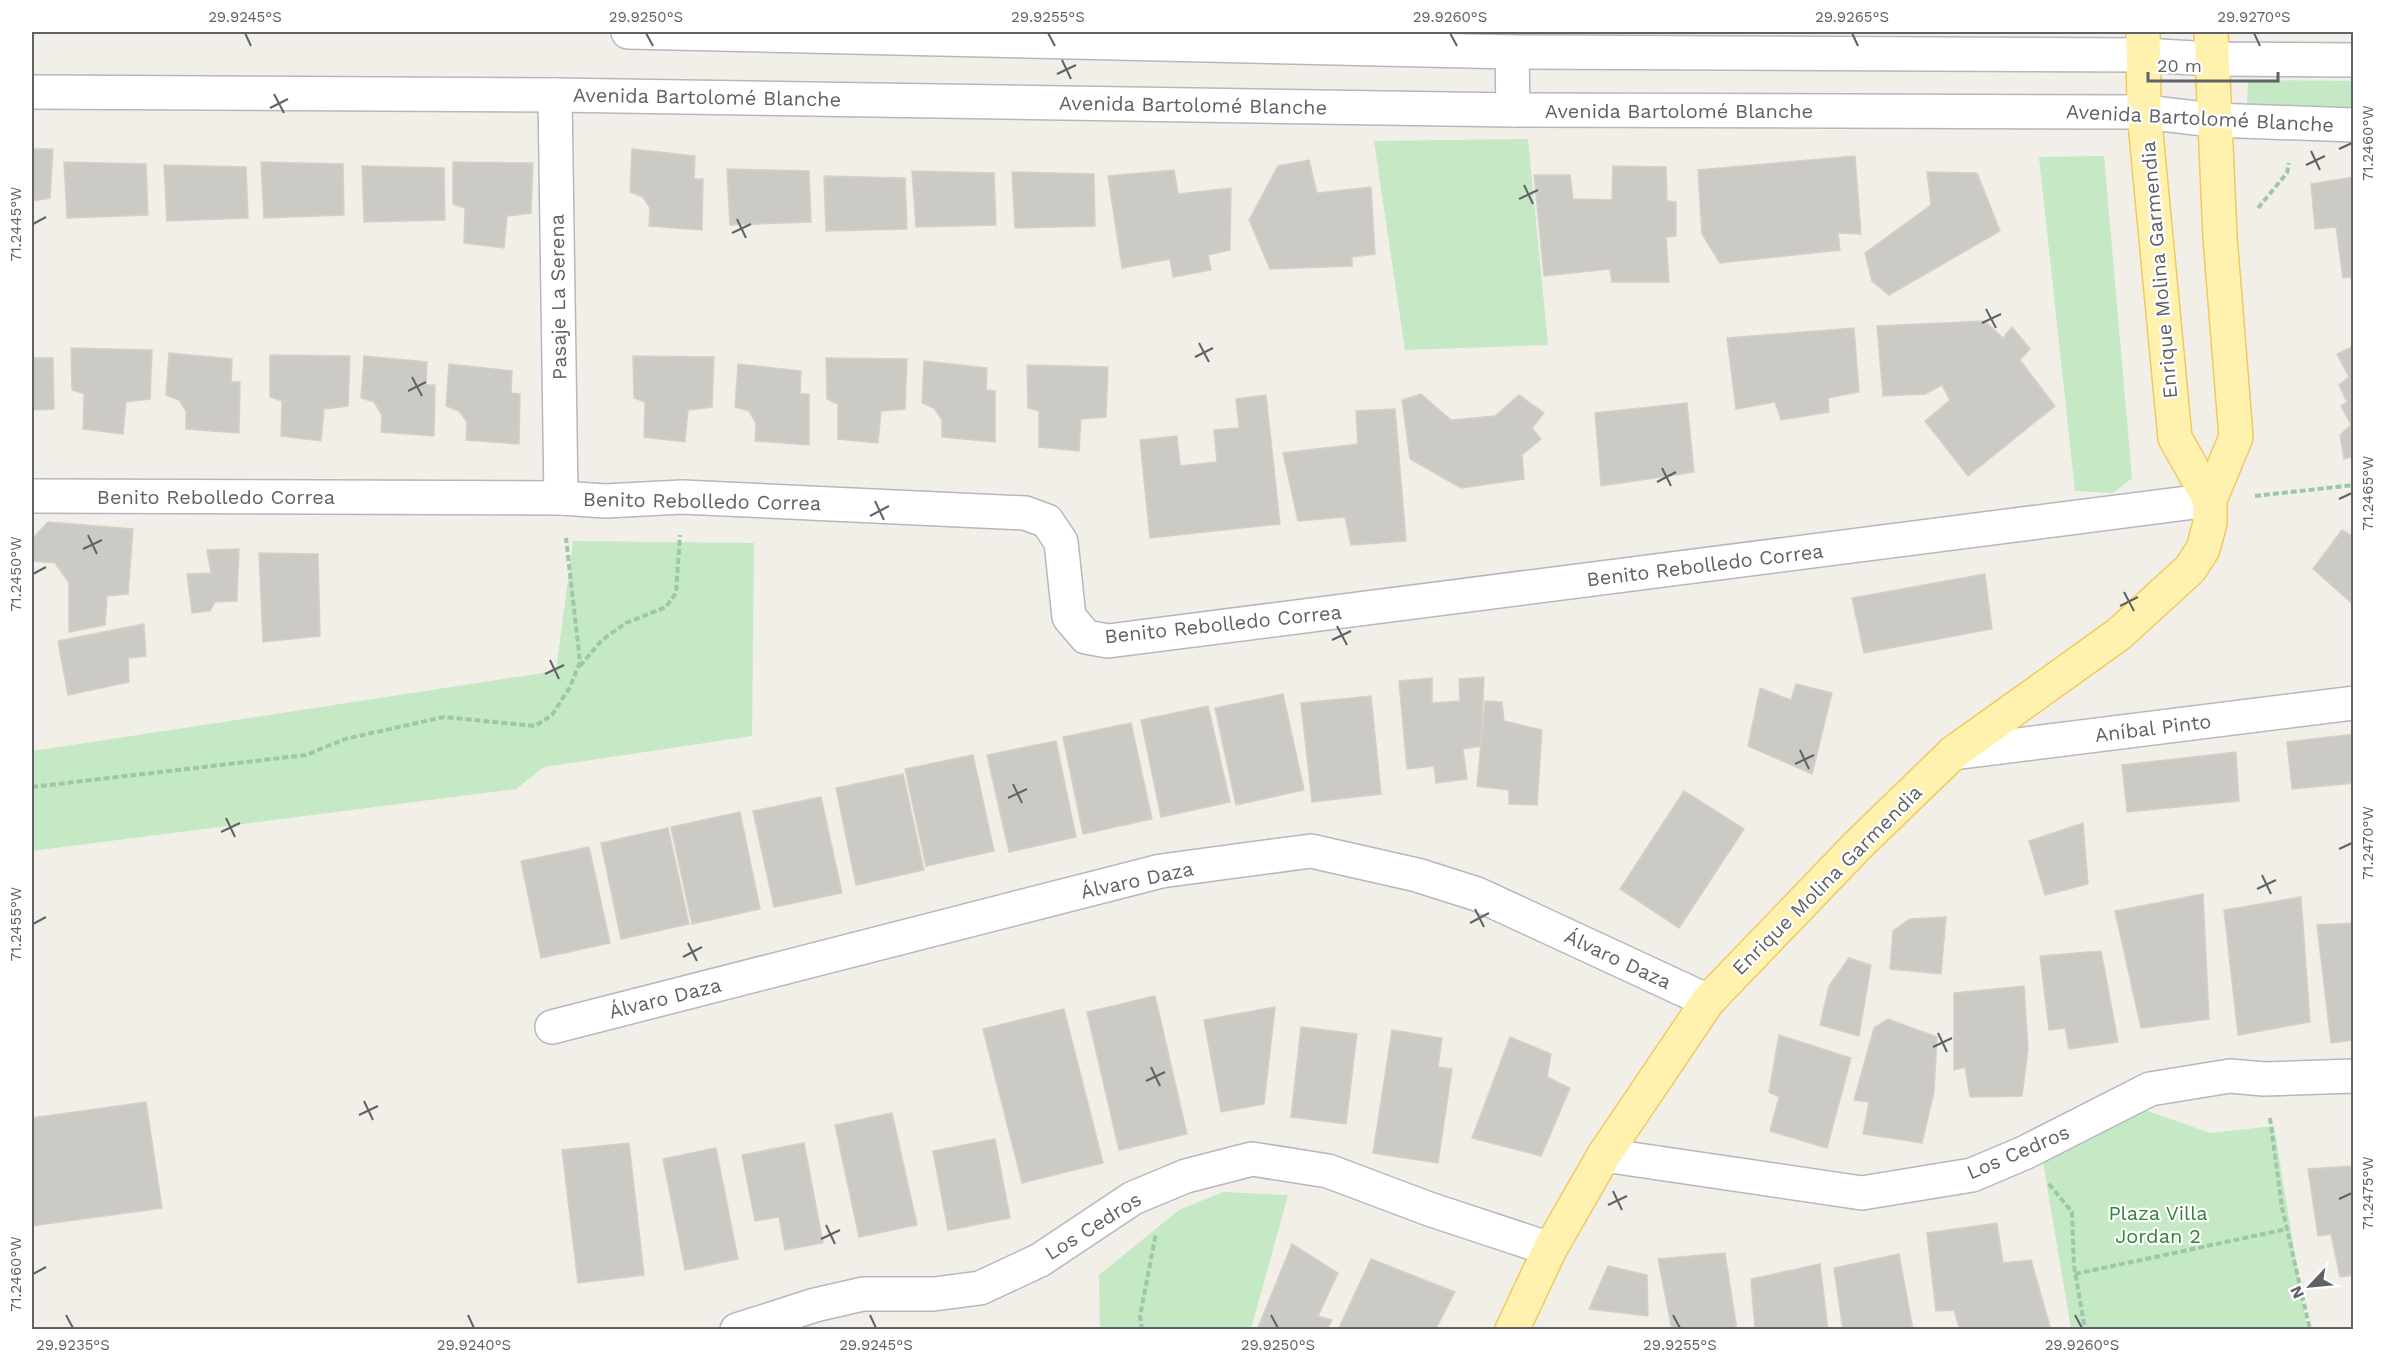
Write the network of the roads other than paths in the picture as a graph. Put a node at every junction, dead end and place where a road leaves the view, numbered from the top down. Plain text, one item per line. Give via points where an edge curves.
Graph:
1 (628, 32) edge
2 (2143, 43) edge
3 (2211, 45) edge
4 (1512, 52) junction
5 (2354, 60) edge
6 (32, 92) edge
7 (555, 95) junction
8 (1513, 110) junction
9 (2144, 112) junction
10 (2213, 120) junction
11 (2354, 125) edge
12 (32, 496) edge
13 (561, 498) junction
14 (2210, 500) junction
15 (2354, 703) edge
16 (1953, 753) junction
17 (1708, 1001) junction
18 (552, 1027) dead end
19 (2354, 1076) edge
20 (1604, 1155) junction
21 (1550, 1249) junction
22 (737, 1329) edge
23 (1512, 1329) edge

1 - 4 street
2 - 3 street
2 - 4 street
2 - 9 main road, Enrique Molina Garmendia
3 - 5 street
3 - 10 main road, Enrique Molina Garmendia
4 - 8 street
6 - 7 street, Avenida Bartolomé Blanche
7 - 8 street, Avenida Bartolomé Blanche
7 - 13 street, Pasaje La Serena
8 - 9 street, Avenida Bartolomé Blanche
9 - 10 street, Avenida Bartolomé Blanche
9 - 14 main road, Enrique Molina Garmendia via 2175,438
10 - 11 street, Avenida Bartolomé Blanche
10 - 14 main road, Enrique Molina Garmendia via 2236,437
12 - 13 street, Benito Rebolledo Correa
13 - 14 street, Benito Rebolledo Correa via 605,501 682,497 1025,513 1047,521 1061,542 1069,617 1086,637 1108,641
14 - 16 main road, Enrique Molina Garmendia via 2210,524 2203,549 2190,569 2119,634
15 - 16 street, Aníbal Pinto
16 - 17 main road, Enrique Molina Garmendia
17 - 18 street, Álvaro Daza via 1477,894 1417,875 1311,851 1161,872
17 - 20 main road, Enrique Molina Garmendia
19 - 20 street, Los Cedros via 2230,1076 2150,1089 1972,1175 1862,1193
20 - 21 main road, Enrique Molina Garmendia
21 - 22 street, Los Cedros via 1328,1171 1252,1158 1186,1176 1133,1198 1040,1260 980,1288 934,1294 863,1294
21 - 23 main road, Enrique Molina Garmendia

